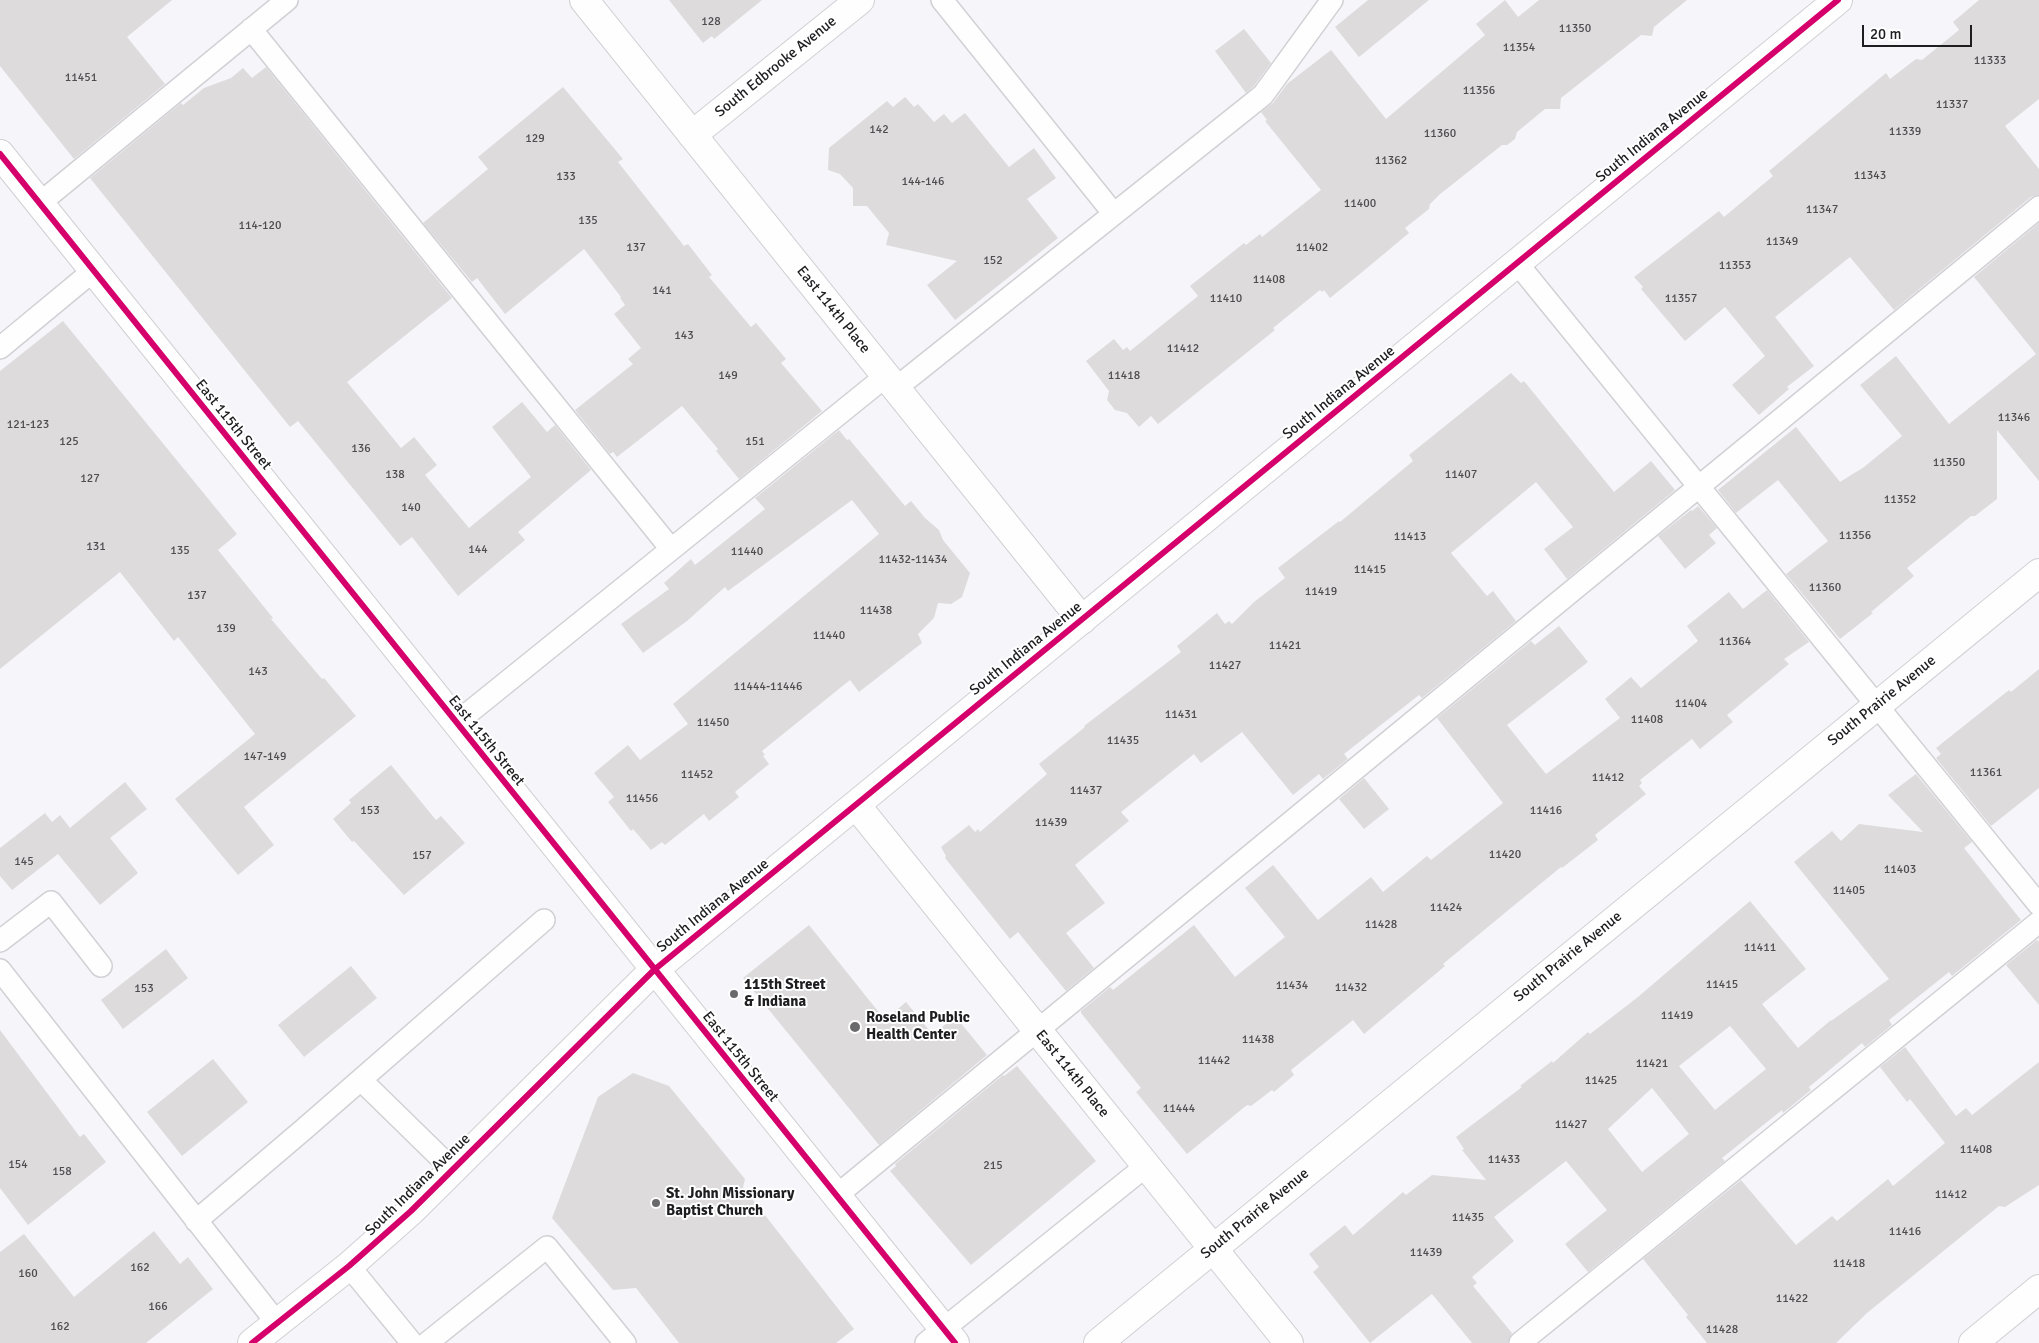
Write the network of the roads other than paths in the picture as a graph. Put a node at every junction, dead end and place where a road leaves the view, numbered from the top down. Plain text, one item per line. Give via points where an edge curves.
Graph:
1 (286, 0) edge
2 (584, 0) edge
3 (860, 0) edge
4 (942, 0) edge
5 (1332, 0) edge
6 (1838, 0) edge
7 (251, 29) junction
8 (692, 134) junction
9 (0, 154) edge
10 (40, 203) junction
11 (2039, 207) edge
12 (1114, 214) junction
13 (1517, 263) junction
14 (93, 271) junction
15 (0, 348) edge
16 (891, 382) junction
17 (1699, 486) junction
18 (671, 549) junction
19 (2039, 573) edge
20 (1082, 620) junction
21 (1877, 705) junction
22 (456, 723) junction
23 (856, 805) junction
24 (2039, 905) edge
25 (544, 920) dead end
26 (2039, 922) edge
27 (0, 941) edge
28 (101, 966) dead end
29 (0, 970) edge
30 (654, 970) junction
31 (1038, 1031) junction
32 (361, 1080) junction
33 (1146, 1166) junction
34 (452, 1170) junction
35 (836, 1196) junction
36 (196, 1221) junction
37 (1213, 1248) junction
38 (349, 1266) junction
39 (2039, 1289) edge
40 (277, 1323) junction
41 (941, 1338) edge
42 (252, 1343) edge
43 (412, 1343) edge
44 (427, 1343) edge
45 (625, 1343) edge
46 (1098, 1343) edge
47 (1289, 1343) edge
48 (1520, 1343) edge
49 (1972, 1343) edge

1 - 7 lane
2 - 8 street, East 114th Place
3 - 8 street, South Edbrooke Avenue
4 - 12 lane
5 - 12 lane via 1263,95
6 - 13 street, South Indiana Avenue
7 - 10 lane
7 - 18 lane
8 - 16 street, East 114th Place
9 - 10 street, East 115th Street
10 - 14 street, East 115th Street
11 - 17 lane
12 - 16 lane
13 - 17 lane
13 - 20 street, South Indiana Avenue
14 - 15 lane
14 - 22 street, East 115th Street
16 - 18 lane
16 - 20 street, East 114th Place
17 - 21 lane
17 - 31 lane
18 - 22 lane
19 - 21 street, South Prairie Avenue
20 - 23 street, South Indiana Avenue
21 - 24 lane
21 - 37 street, South Prairie Avenue
22 - 30 street, East 115th Street
23 - 30 street, South Indiana Avenue
23 - 31 street, East 114th Place
25 - 32 lane
26 - 48 lane
27 - 28 lane via 51,902
29 - 36 lane
30 - 34 street, South Indiana Avenue
30 - 35 street, East 115th Street
31 - 33 street, East 114th Place
31 - 35 lane
32 - 34 lane
32 - 36 lane
33 - 37 street, East 114th Place
33 - 41 lane
34 - 38 street, South Indiana Avenue
35 - 41 street, East 115th Street
36 - 40 lane
37 - 46 street, South Prairie Avenue
37 - 47 street, East 114th Place
38 - 40 street, South Indiana Avenue
38 - 43 lane
39 - 49 street
40 - 42 street, South Indiana Avenue
44 - 45 lane via 547,1247

